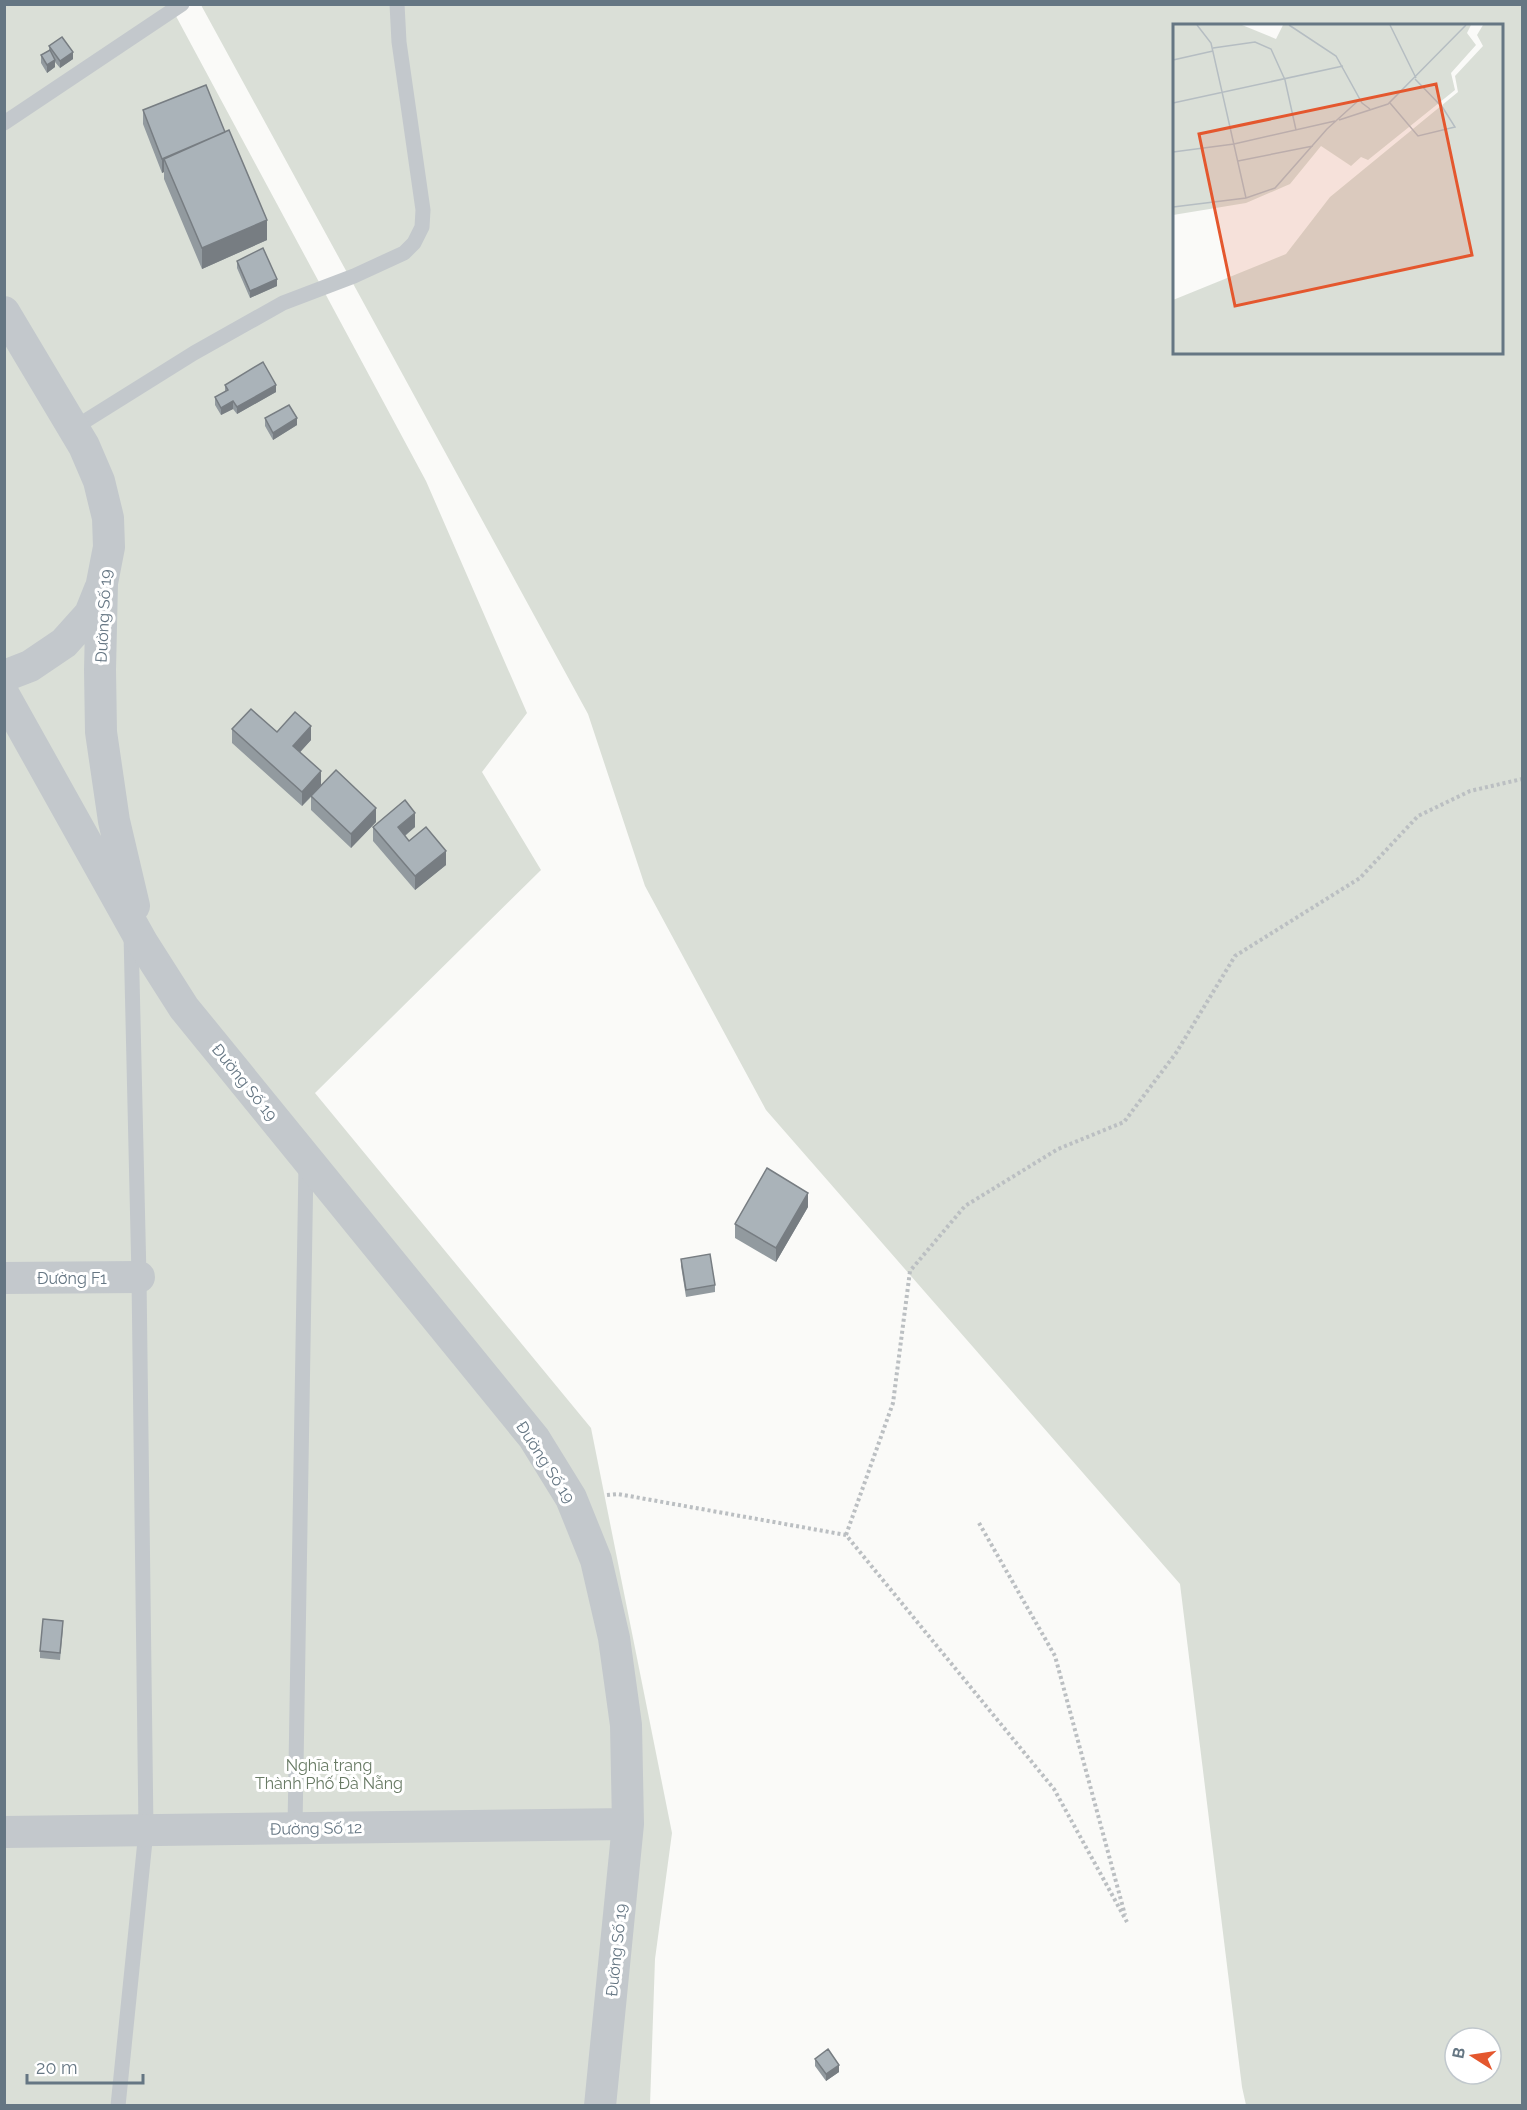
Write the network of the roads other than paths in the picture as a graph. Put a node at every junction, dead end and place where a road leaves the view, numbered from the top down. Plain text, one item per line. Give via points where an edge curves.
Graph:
1 (182, 4) edge
2 (397, 4) edge
3 (4, 123) edge
4 (4, 312) edge
5 (74, 428) junction
6 (102, 583) junction
7 (4, 676) edge
8 (4, 695) edge
9 (136, 931) junction
10 (306, 1158) junction
11 (139, 1277) junction
12 (4, 1278) edge
13 (628, 1824) junction
14 (295, 1828) junction
15 (146, 1831) junction
16 (4, 1832) edge
17 (118, 2106) edge
18 (600, 2106) edge

1 - 3 lane
2 - 5 lane via 423,210 422,227 414,243 404,254 283,303 194,352
4 - 5 street, Đường Số 19
5 - 6 street, Đường Số 19 via 99,481 108,518 109,547
6 - 7 street via 90,614 64,643 30,666
6 - 9 street, Đường Số 19 via 101,732
8 - 9 street, Đường Số 19
9 - 10 street, Đường Số 19 via 184,1008
9 - 11 lane
10 - 13 street, Đường Số 19 via 534,1438 571,1498 596,1560 614,1638 626,1725
10 - 14 lane
11 - 12 street, Đường F1
11 - 15 lane
13 - 14 street, Đường Số 12
13 - 18 street, Đường Số 19
14 - 15 street, Đường Số 12
15 - 16 street, Đường Số 12
15 - 17 lane

